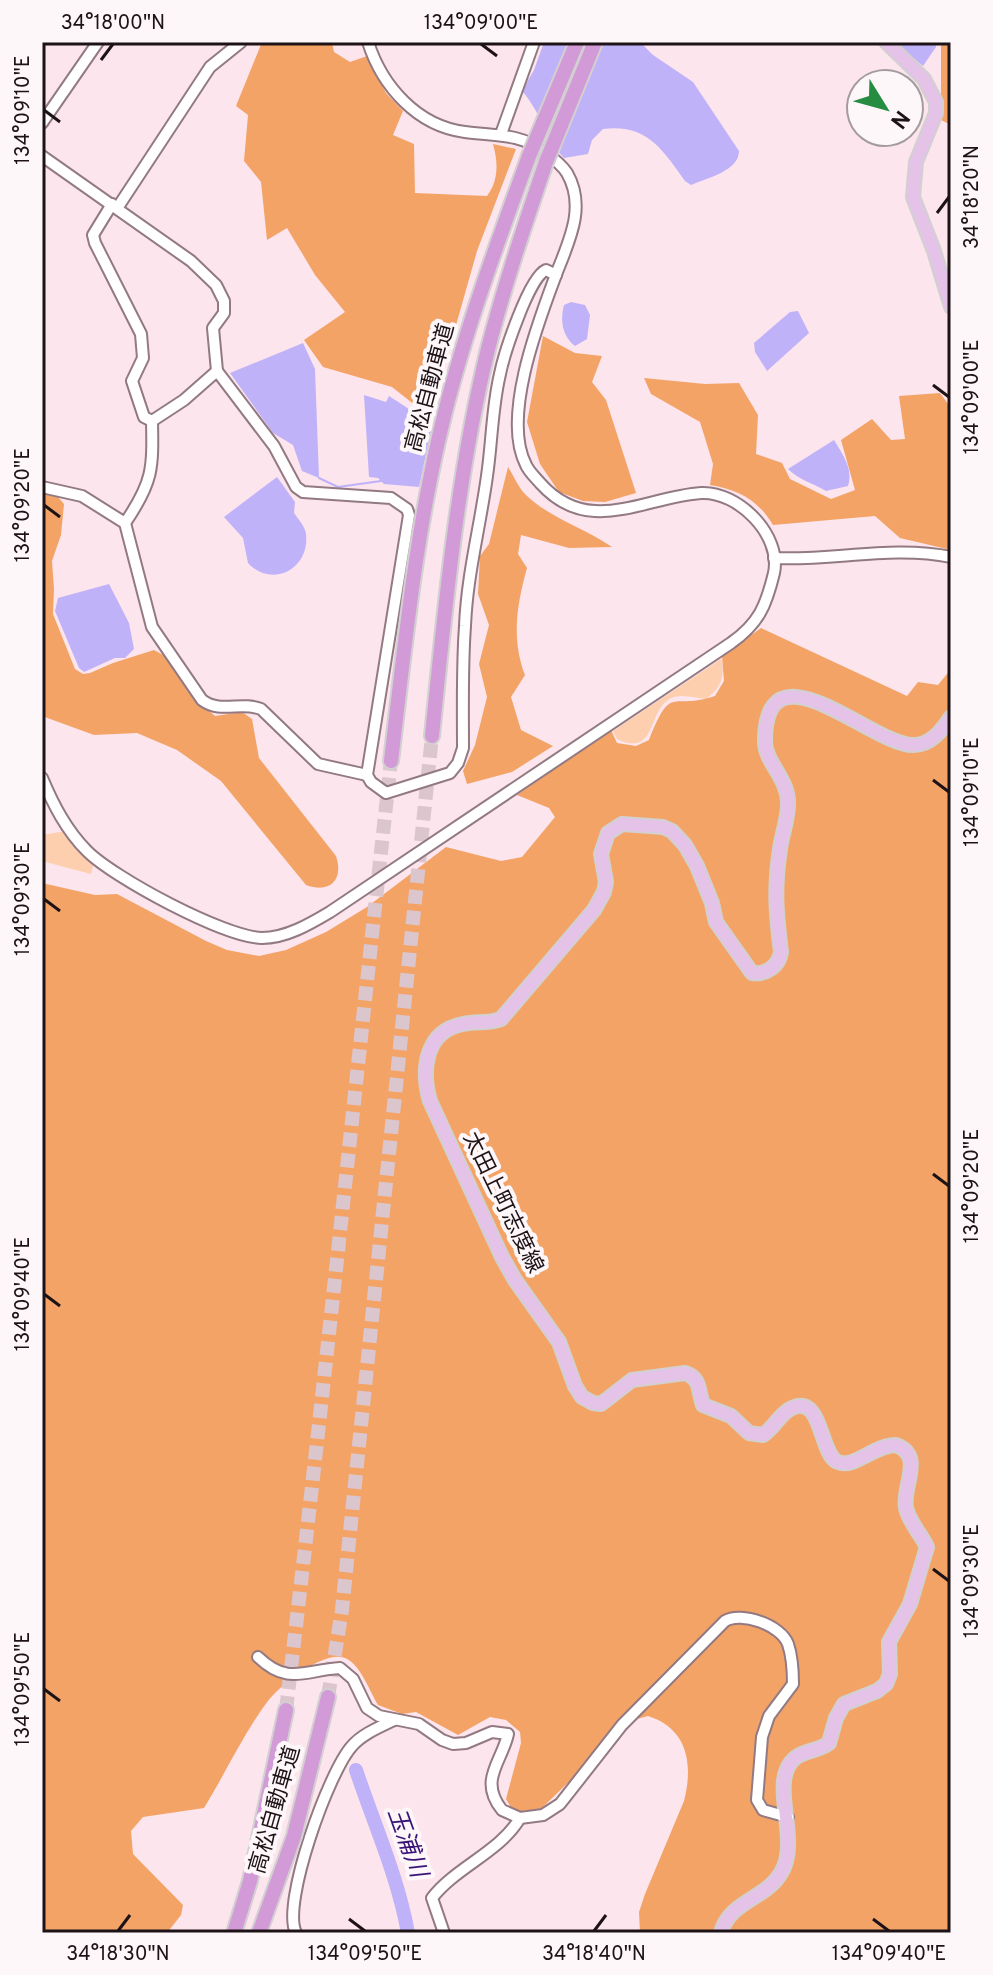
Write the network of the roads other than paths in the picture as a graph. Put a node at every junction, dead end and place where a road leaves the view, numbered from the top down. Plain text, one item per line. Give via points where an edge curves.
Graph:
1 (98, 42) edge
2 (241, 42) edge
3 (368, 42) edge
4 (534, 42) edge
5 (577, 42) edge
6 (595, 42) edge
7 (886, 42) edge
8 (42, 123) edge
9 (501, 134) junction
10 (42, 156) edge
11 (115, 206) junction
12 (556, 275) junction
13 (951, 307) edge
14 (217, 371) junction
15 (152, 421) junction
16 (42, 487) edge
17 (125, 523) junction
18 (951, 557) edge
19 (774, 558) junction
20 (951, 717) edge
21 (432, 736) tunnel mouth
22 (391, 761) tunnel mouth
23 (367, 775) junction
24 (42, 778) edge
25 (258, 1657) dead end
26 (328, 1697) tunnel mouth
27 (286, 1710) tunnel mouth
28 (394, 1720) junction
29 (788, 1817) junction
30 (520, 1818) junction
31 (234, 1933) edge
32 (259, 1933) edge
33 (296, 1933) edge
34 (444, 1933) edge
35 (721, 1933) edge

1 - 8 street
2 - 11 street via 210,67
3 - 9 street via 388,85 410,108 454,130
4 - 9 street
5 - 22 highway, 高松自動車道, bridge via 529,156 475,307 445,411 413,573
6 - 21 highway, 高松自動車道, bridge via 546,162 488,350 472,425
7 - 13 main road via 924,79 936,102 912,186
9 - 12 street via 537,146 565,170 574,187 575,222
10 - 11 street
11 - 14 street via 216,285 224,301 224,313 213,328
11 - 15 street via 95,229 95,243 141,334 143,358 132,381 144,417
12 - 19 street via 519,397 517,424 526,466 556,497 589,511 616,512 704,493 721,497 762,527
12 - 23 street via 546,270 534,283 499,375 472,557 458,763 450,773 395,792 386,793
14 - 15 street
14 - 23 street via 274,446 296,487 303,492 391,498 407,509
15 - 17 street via 149,481
16 - 17 street via 82,496
17 - 23 street via 152,627 202,700 211,707 261,709 318,764
18 - 19 street via 915,553
19 - 24 street via 769,592 749,630 330,912 276,936 250,937 219,926 115,872 78,841
20 - 29 main road, 太田上町志度線 via 934,737 912,746 886,739 809,699 788,697 773,708 765,748 783,778 789,805 774,897 780,960 768,970 752,973 716,922 697,866 679,837 663,827 622,824 603,844 606,882 594,910 501,1019 452,1027 435,1041 425,1065 430,1101 502,1257 559,1342 582,1397 601,1404 632,1380 685,1373 697,1381 703,1405 731,1416 749,1433 770,1431 789,1410 805,1408 818,1420 825,1449 834,1461 850,1463 887,1445 909,1454 906,1506 927,1547 910,1604 889,1642 890,1674 877,1691 844,1704 829,1743 789,1765 783,1787
25 - 28 street via 283,1675 340,1668 353,1679 367,1708
26 - 32 highway, 高松自動車道 via 294,1836
27 - 31 highway, 高松自動車道
28 - 30 street via 419,1724 453,1744 492,1732 508,1734 491,1788 502,1810
28 - 33 street via 352,1746 327,1791 301,1867 291,1914
29 - 30 street via 763,1810 757,1787 769,1716 793,1684 788,1645 769,1626 740,1616 725,1621 622,1725 568,1797 543,1815
29 - 35 main road, 太田上町志度線 via 788,1854 780,1875 738,1906
30 - 34 street via 432,1898

